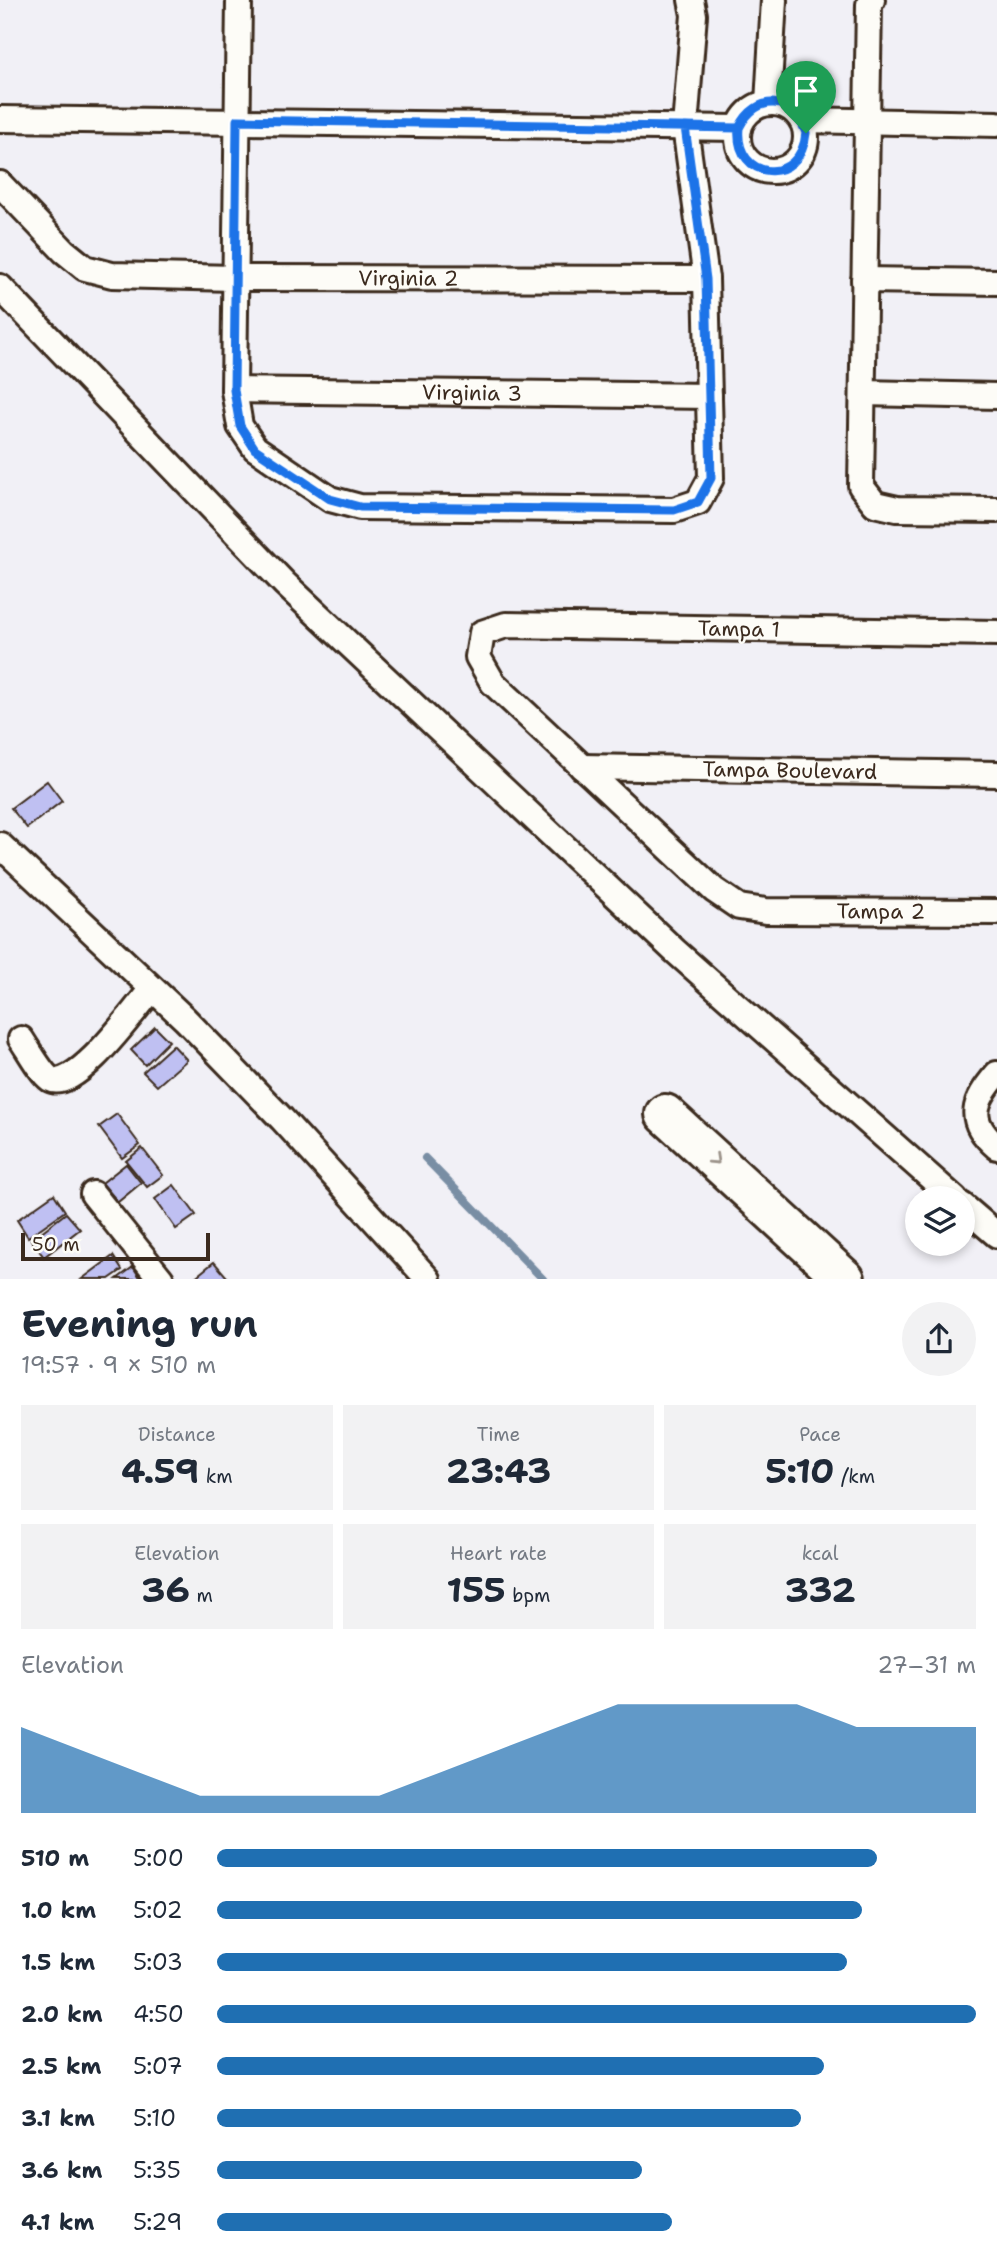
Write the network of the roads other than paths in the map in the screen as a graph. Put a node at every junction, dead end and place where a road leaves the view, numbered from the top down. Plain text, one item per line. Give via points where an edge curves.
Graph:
1 (239, 0) edge
2 (691, 0) edge
3 (774, 0) edge
4 (872, 0) edge
5 (768, 103) junction
6 (0, 119) edge
7 (237, 120) junction
8 (802, 120) junction
9 (866, 122) junction
10 (997, 124) edge
11 (685, 127) junction
12 (739, 128) junction
13 (0, 184) edge
14 (234, 278) junction
15 (706, 279) junction
16 (864, 280) junction
17 (997, 282) edge
18 (0, 288) edge
19 (234, 390) junction
20 (863, 393) junction
21 (709, 396) junction
22 (997, 396) edge
23 (997, 510) edge
24 (482, 633) joint
25 (997, 633) edge
26 (582, 767) junction
27 (997, 774) edge
28 (0, 845) edge
29 (997, 912) edge
30 (152, 989) junction
31 (21, 1039) dead end
32 (997, 1074) edge
33 (665, 1114) dead end
34 (997, 1147) edge
35 (940, 1186) edge
36 (93, 1194) dead end
37 (975, 1217) edge
38 (997, 1236) edge
39 (418, 1276) edge
40 (161, 1279) edge
41 (845, 1279) edge

1 - 7 street
2 - 11 street via 694,15
3 - 5 street
4 - 9 street
5 - 8 street via 781,104
5 - 12 street via 755,107
6 - 7 street
7 - 11 street
7 - 14 street
8 - 9 street
8 - 12 street via 805,146 799,158 776,171 750,164 738,141
9 - 10 street
9 - 16 street
11 - 12 street
11 - 15 street
13 - 14 street, Virginia 2 via 85,268 111,275
14 - 15 street, Virginia 2
14 - 19 street
15 - 21 street
16 - 17 street
16 - 20 street
18 - 35 street via 285,584 675,951
19 - 21 street, Virginia 3
19 - 21 street via 240,426 255,449 330,499 360,507 674,510 698,502 711,478
20 - 22 street
20 - 23 street via 861,486 875,504 897,509
24 - 25 street, Tampa 1 via 506,625
24 - 26 street, Tampa 2 via 478,657 493,683
26 - 27 street, Tampa Boulevard
26 - 29 street, Tampa 2 via 714,890 739,907
28 - 30 street
30 - 31 street via 90,1061 58,1080 45,1074
30 - 39 street via 282,1119
32 - 34 street via 981,1093 975,1115 982,1134
33 -> 41 highway
36 - 40 street
37 - 38 street

